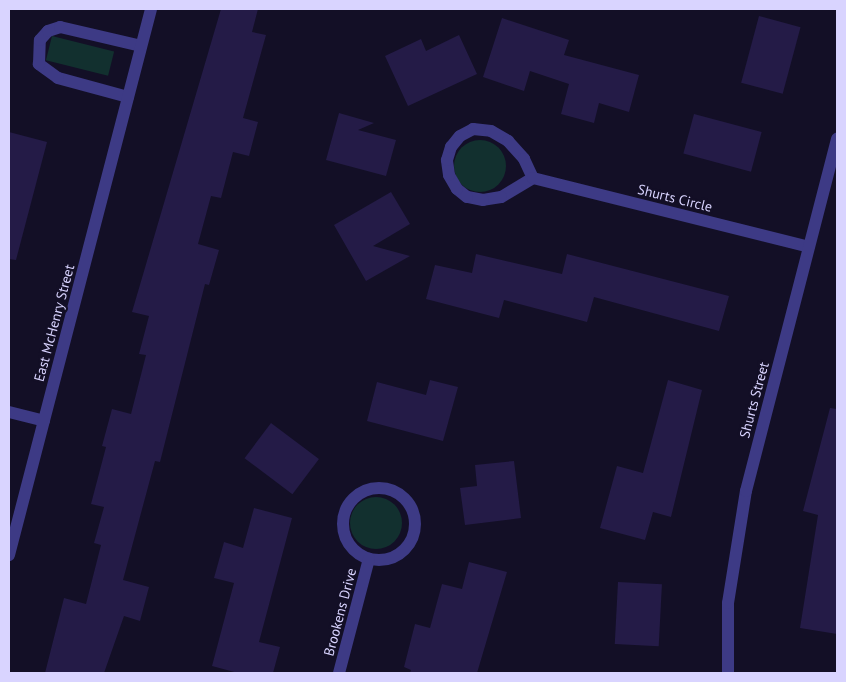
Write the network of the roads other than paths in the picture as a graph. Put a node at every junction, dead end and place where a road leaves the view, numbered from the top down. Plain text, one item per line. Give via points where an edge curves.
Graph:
1 (151, 9) edge
2 (141, 46) junction
3 (128, 98) junction
4 (837, 139) edge
5 (533, 178) junction
6 (809, 247) junction
7 (9, 412) edge
8 (44, 421) junction
9 (9, 556) edge
10 (369, 559) junction
11 (339, 673) edge
12 (728, 673) edge

1 - 2 street, East McHenry Street
2 - 3 street, East McHenry Street
2 - 3 street via 60,27 48,31 40,40 40,64 58,78
3 - 8 street, East McHenry Street
4 - 6 street, Shurts Street
5 - 5 street via 524,159 508,141 491,131 473,129 460,136 451,147 447,160 449,175 457,189 467,197 482,200 501,197
5 - 6 street, Shurts Circle
6 - 12 street, Shurts Street via 736,541 728,603
7 - 8 street
8 - 9 street, East McHenry Street
10 - 10 street, Brookens Drive via 350,545 343,520 347,507 361,493 384,488 404,498 411,508 414,531 410,542 392,558
10 - 11 street, Brookens Drive

